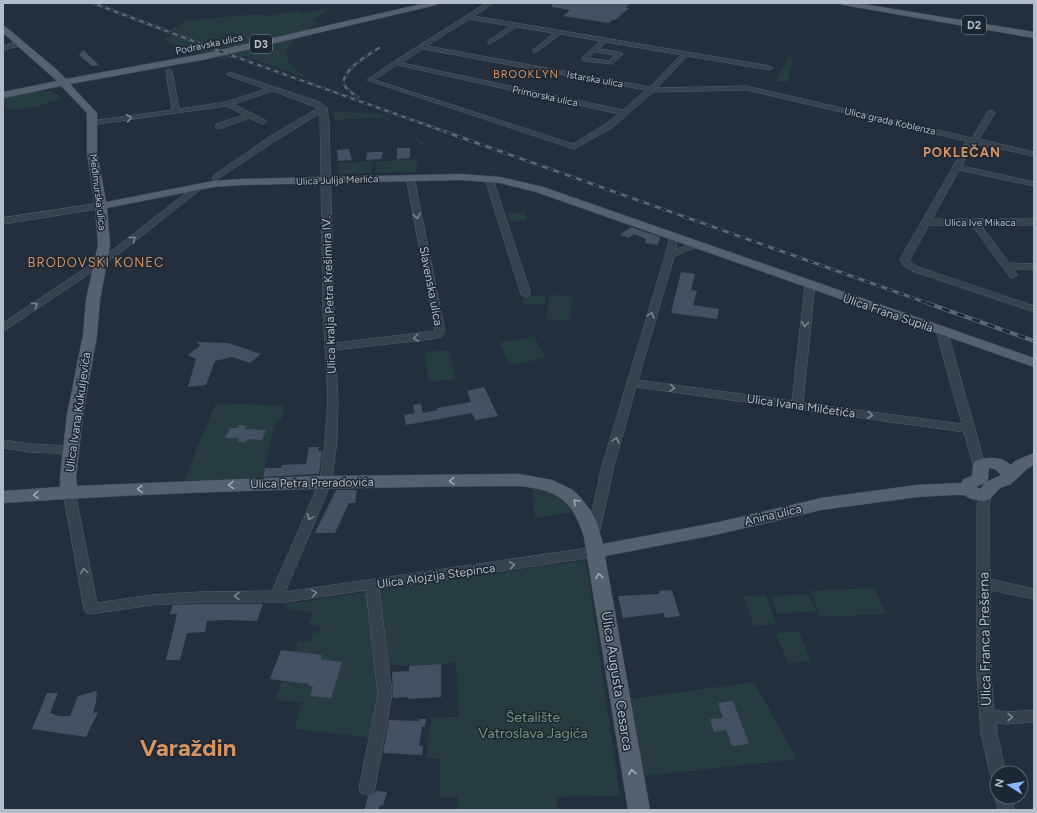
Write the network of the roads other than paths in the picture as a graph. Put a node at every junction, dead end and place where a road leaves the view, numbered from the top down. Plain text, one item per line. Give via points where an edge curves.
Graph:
1 (426, 3) edge
2 (436, 3) edge
3 (491, 3) edge
4 (843, 3) edge
5 (469, 16) junction
6 (515, 25) junction
7 (3, 29) edge
8 (560, 32) junction
9 (1034, 35) edge
10 (3, 36) edge
11 (605, 40) junction
12 (490, 42) dead end
13 (17, 45) junction
14 (421, 47) junction
15 (3, 48) edge
16 (594, 50) dead end
17 (536, 51) dead end
18 (686, 54) junction
19 (395, 63) junction
20 (770, 68) dead end
21 (169, 71) dead end
22 (45, 74) junction
23 (229, 74) dead end
24 (86, 77) junction
25 (60, 85) junction
26 (773, 86) dead end
27 (29, 88) junction
28 (746, 88) junction
29 (273, 89) junction
30 (652, 89) junction
31 (3, 92) edge
32 (3, 95) edge
33 (227, 104) junction
34 (323, 108) junction
35 (176, 112) junction
36 (991, 112) dead end
37 (625, 113) junction
38 (249, 116) junction
39 (262, 122) dead end
40 (91, 123) junction
41 (219, 126) dead end
42 (972, 141) junction
43 (1034, 154) edge
44 (957, 167) junction
45 (410, 177) junction
46 (216, 178) dead end
47 (489, 179) junction
48 (326, 180) junction
49 (1034, 184) edge
50 (201, 186) junction
51 (100, 206) junction
52 (3, 221) edge
53 (926, 222) junction
54 (976, 222) junction
55 (1034, 222) edge
56 (697, 245) junction
57 (671, 247) junction
58 (101, 262) junction
59 (1006, 266) junction
60 (1034, 267) edge
61 (1013, 275) dead end
62 (810, 285) junction
63 (526, 294) dead end
64 (1034, 309) edge
65 (8, 320) edge
66 (3, 327) edge
67 (943, 332) junction
68 (331, 347) junction
69 (1034, 363) edge
70 (633, 383) junction
71 (797, 405) junction
72 (970, 429) junction
73 (3, 444) edge
74 (71, 450) junction
75 (1028, 462) edge
76 (992, 465) junction
77 (326, 481) junction
78 (69, 492) junction
79 (976, 493) junction
80 (3, 497) edge
81 (594, 544) junction
82 (983, 583) junction
83 (372, 586) junction
84 (1034, 594) edge
85 (276, 596) junction
86 (91, 609) joint
87 (987, 716) junction
88 (1034, 716) edge
89 (996, 765) edge
90 (367, 788) dead end
91 (639, 810) edge

1 - 24 main road, Podravska ulica / D3 via 205,54
2 - 24 main road, Podravska ulica / D3 via 207,56
3 - 5 street
4 - 9 main road, D2
5 - 6 street
5 - 14 street
6 - 8 street
6 - 12 street
7 - 13 main road, Međimurska ulica
8 - 11 street
8 - 17 street
10 - 13 main road, Međimurska ulica
11 - 16 street
11 - 18 street
13 - 15 street
13 - 22 main road, Međimurska ulica
14 - 19 street
14 - 30 street, Istarska ulica
18 - 20 street
18 - 30 street
19 - 37 street, Primorska ulica
19 - 37 street via 370,79 574,147
21 - 35 street
22 - 24 main road, D3
22 - 25 main road, Međimurska ulica
22 - 27 main road
23 - 29 street
24 - 25 main road via 73,84
25 - 27 main road
25 - 27 main road via 51,88
25 - 40 main road, Međimurska ulica via 91,111
26 - 28 street
27 - 31 main road
27 - 32 main road
28 - 30 street, Istarska ulica
28 - 42 street, Ulica grada Koblenza
29 - 33 street
29 - 34 street
30 - 37 street
33 - 35 street
33 - 38 street
34 - 46 street
34 - 48 street, Ulica kralja Petra Krešimira IV.
40 -> 35 street
36 - 42 street
38 - 39 street
38 - 41 street
40 - 51 main road, Međimurska ulica via 92,152
42 - 43 street, Ulica grada Koblenza
42 - 44 street
44 - 49 street
44 - 53 street
45 - 47 main road, Ulica Julija Merlića
45 - 48 main road, Ulica Julija Merlića
45 -> 68 street, Slavenska ulica via 440,332 432,336
47 - 57 main road, Ulica Julija Merlića via 531,187 574,201
47 - 63 street
48 - 50 main road, Ulica Julija Merlića via 230,182
48 - 68 street, Ulica kralja Petra Krešimira IV.
50 - 51 main road, Ulica Julija Merlića
58 -> 50 street
51 - 52 street
51 - 58 main road, Međimurska ulica via 104,245
53 - 54 street, Ulica Ive Mikaca
53 - 64 street via 905,259 906,263 915,269
54 - 55 street, Ulica Ive Mikaca
54 - 59 street
56 - 57 main road, Ulica Frana Supila
56 - 57 street
56 - 62 main road, Ulica Frana Supila
70 -> 57 street, Ulica Augusta Cesarca
65 -> 58 street
58 - 74 main road, Ulica Ivana Kukuljevića
59 - 60 street
59 - 61 street
62 - 67 main road, Ulica Frana Supila
62 -> 71 street
65 - 66 street
67 - 69 main road, Ulica Frana Supila
67 - 72 street
68 - 77 street, Ulica kralja Petra Krešimira IV. via 333,422
70 -> 71 street, Ulica Ivana Milčetića
81 -> 70 street, Ulica Augusta Cesarca via 605,477
71 -> 72 street, Ulica Ivana Milčetića
72 - 76 street
73 - 74 street
74 - 78 main road, Ulica Ivana Kukuljevića
75 - 76 main road
76 - 79 main road via 980,479
76 - 79 main road via 1005,480
77 -> 78 main road, Ulica Petra Preradovića
81 -> 77 main road, Ulica Petra Preradovića via 588,520 580,506 555,487 543,483 519,480
77 -> 85 street, Ulica kralja Petra Krešimira IV.
78 -> 80 main road, Ulica Petra Preradovića
86 -> 78 street, Ulica Ivana Kukuljevića
79 - 81 main road, Anina ulica via 952,488 917,491 821,504 719,528
79 - 82 street, Ulica Franca Prešerna
83 -> 81 street, Ulica Alojzija Stepinca
91 -> 81 main road, Ulica Augusta Cesarca
82 - 84 street
82 - 87 street, Ulica Franca Prešerna via 983,664
85 -> 83 street, Ulica Alojzija Stepinca via 286,597
83 - 90 street via 385,694
85 -> 86 street, Ulica Alojzija Stepinca via 151,600
87 -> 88 street
87 - 89 street, Ulica Franca Prešerna

